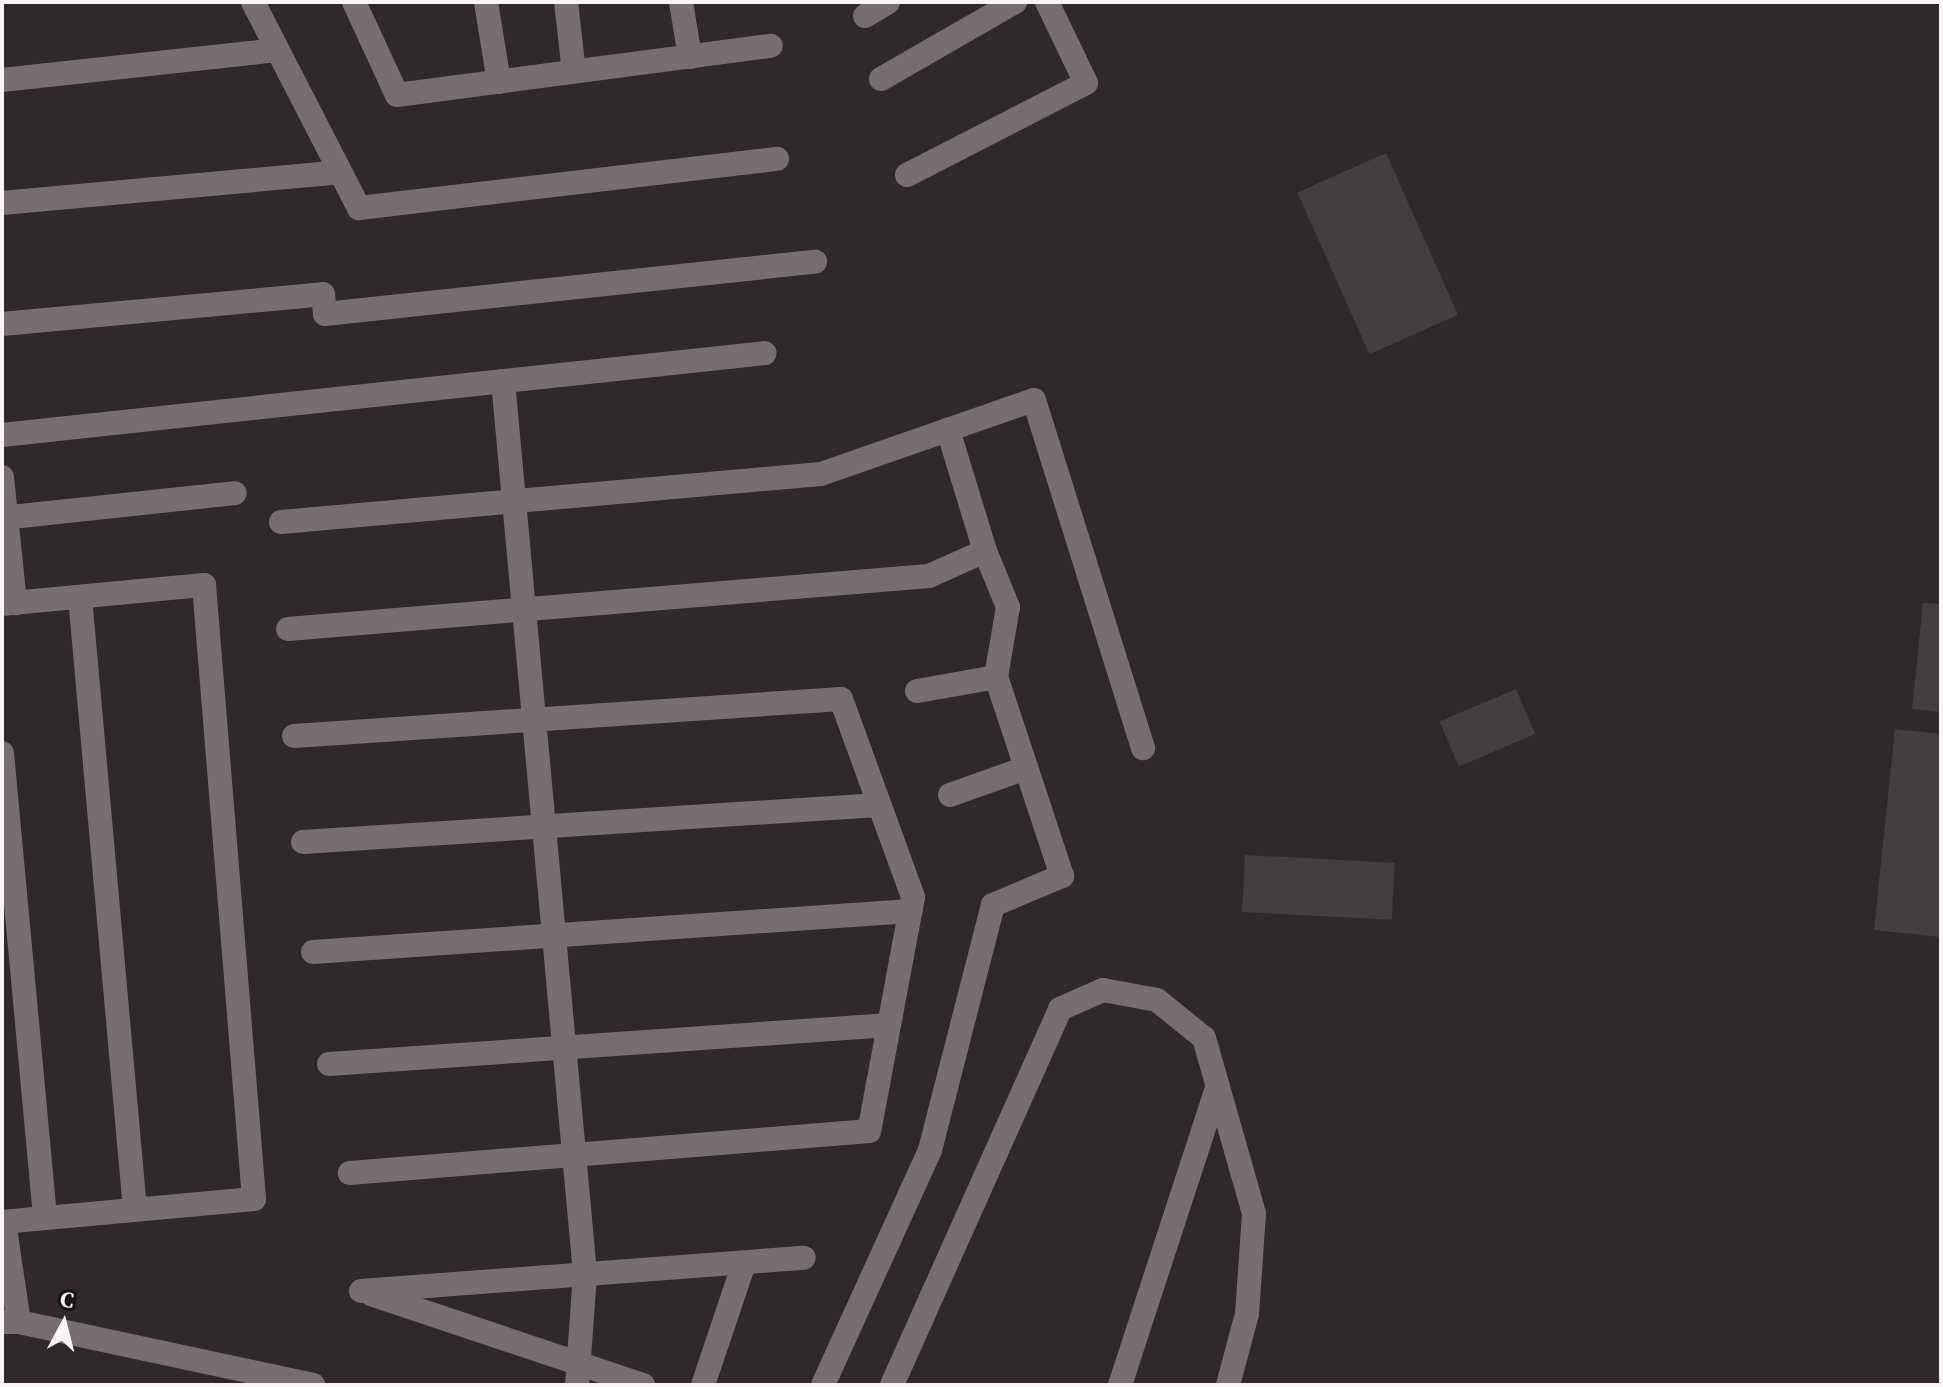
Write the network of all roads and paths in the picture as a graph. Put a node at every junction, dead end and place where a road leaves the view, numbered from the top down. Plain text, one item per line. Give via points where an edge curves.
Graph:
1 (253, 2) edge
2 (354, 2) edge
3 (486, 2) edge
4 (566, 2) edge
5 (681, 2) edge
6 (888, 2) edge
7 (1015, 2) edge
8 (1047, 2) edge
9 (865, 16) dead end
10 (771, 46) dead end
11 (276, 50) junction
12 (690, 57) junction
13 (574, 72) junction
14 (881, 79) dead end
15 (2, 80) edge
16 (499, 82) junction
17 (777, 159) dead end
18 (340, 172) junction
19 (907, 175) dead end
20 (2, 203) edge
21 (815, 262) dead end
22 (2, 324) edge
23 (765, 353) dead end
24 (503, 381) junction
25 (948, 430) junction
26 (2, 435) edge
27 (2, 477) edge
28 (235, 493) dead end
29 (514, 502) junction
30 (4, 518) edge
31 (281, 522) dead end
32 (985, 551) junction
33 (80, 597) junction
34 (8, 603) edge
35 (524, 609) junction
36 (288, 629) dead end
37 (996, 677) junction
38 (917, 691) dead end
39 (534, 720) junction
40 (294, 736) dead end
41 (1143, 748) dead end
42 (2, 753) edge
43 (1026, 768) junction
44 (950, 795) dead end
45 (879, 805) junction
46 (544, 827) junction
47 (303, 842) dead end
48 (911, 911) junction
49 (554, 936) junction
50 (313, 952) dead end
51 (889, 1025) junction
52 (564, 1048) junction
53 (329, 1064) dead end
54 (1218, 1086) junction
55 (574, 1155) junction
56 (350, 1173) dead end
57 (135, 1210) junction
58 (45, 1218) junction
59 (3, 1222) edge
60 (804, 1258) dead end
61 (744, 1263) junction
62 (585, 1274) junction
63 (10, 1322) edge
64 (579, 1374) edge
65 (313, 1385) edge
66 (643, 1385) edge
67 (703, 1385) edge
68 (823, 1385) edge
69 (892, 1385) edge
70 (1120, 1385) edge
71 (1228, 1385) edge

1 - 11 lane
2 - 16 lane via 397,95
3 - 16 lane
4 - 13 lane
5 - 12 lane
6 - 9 lane
7 - 14 lane
8 - 19 lane via 1086,83
10 - 12 lane
11 - 15 lane
11 - 18 lane
12 - 13 lane
13 - 16 lane
17 - 18 lane via 359,208
18 - 20 lane
21 - 22 lane via 325,314 323,294
23 - 24 lane
24 - 26 lane
24 - 29 lane
25 - 29 lane via 821,474
25 - 32 lane
25 - 41 lane via 1034,400
27 - 30 lane
28 - 30 lane
29 - 31 lane
29 - 35 lane
30 - 34 lane
32 - 35 lane via 929,576
32 - 37 lane via 1008,607
33 - 34 lane
33 - 57 lane
33 - 57 lane via 204,585 254,1199
35 - 36 lane
35 - 39 lane
37 - 38 lane
37 - 43 lane
39 - 40 lane
39 - 45 lane via 841,699
39 - 46 lane
42 - 58 lane
43 - 44 lane
43 - 68 lane via 1062,876 993,905 930,1150
45 - 46 lane
45 - 48 lane via 913,897
46 - 47 lane
46 - 49 lane
48 - 49 lane
48 - 51 lane
49 - 50 lane
49 - 52 lane
51 - 52 lane
51 - 55 lane via 869,1131
52 - 53 lane
52 - 55 lane
54 - 69 lane via 1204,1038 1157,1000 1103,990 1060,1009
54 - 70 lane
54 - 71 lane via 1254,1214 1247,1314
55 - 56 lane
55 - 62 lane
57 - 58 lane
58 - 59 lane
59 - 63 lane
60 - 61 lane
61 - 62 lane
61 - 67 lane
62 - 64 lane
62 - 64 lane via 361,1291
63 - 65 lane
64 - 66 lane

